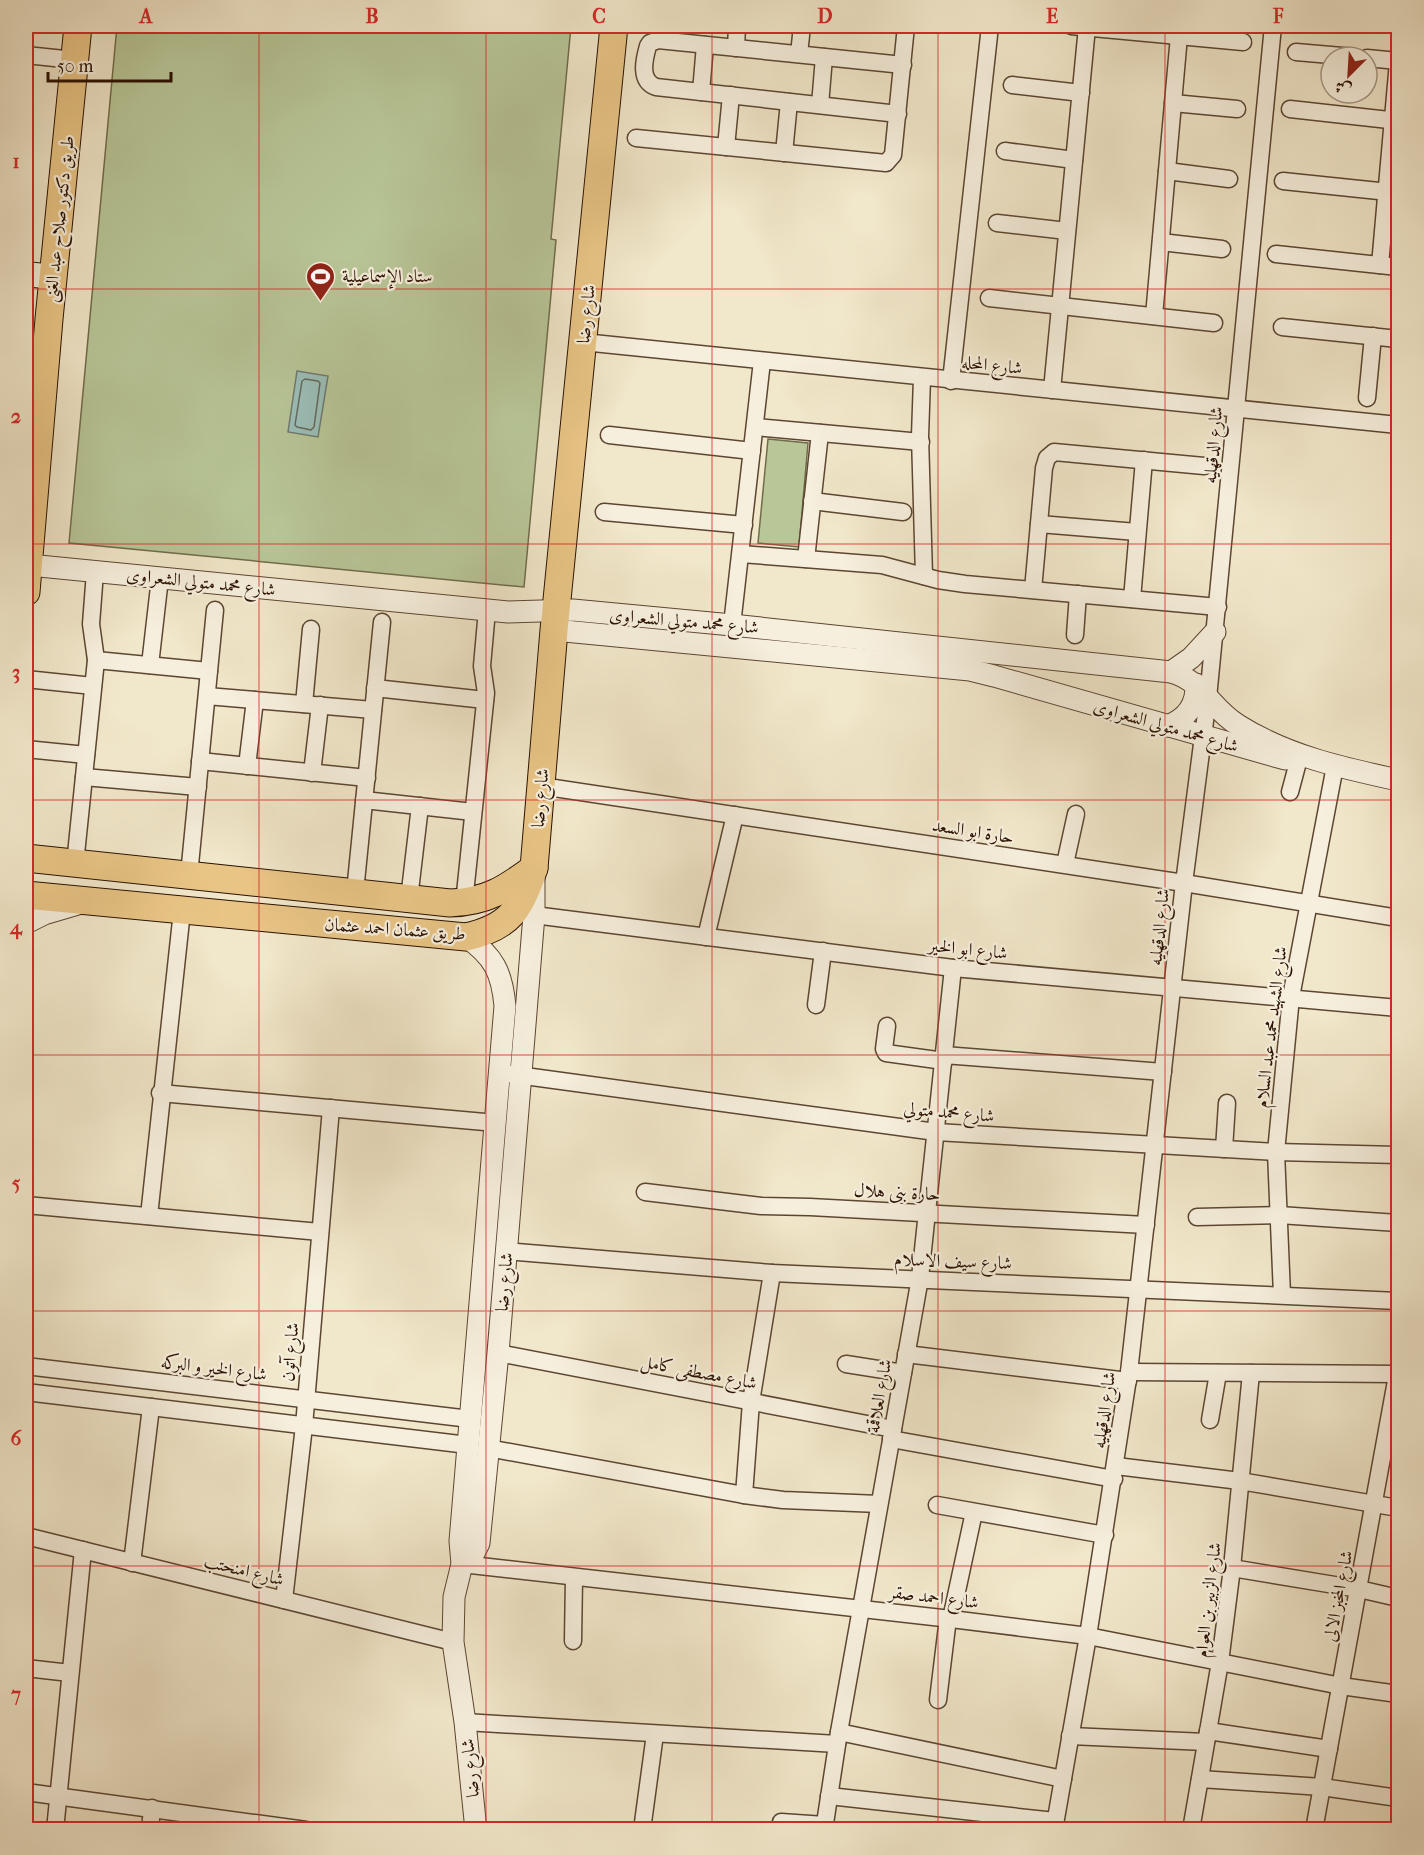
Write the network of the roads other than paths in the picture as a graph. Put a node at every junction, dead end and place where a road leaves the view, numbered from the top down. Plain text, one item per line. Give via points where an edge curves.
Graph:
1 (78, 26) edge
2 (614, 26) edge
3 (737, 26) edge
4 (802, 26) edge
5 (906, 26) edge
6 (990, 26) edge
7 (1079, 26) edge
8 (1273, 26) edge
9 (1179, 36) junction
10 (1243, 42) dead end
11 (705, 45) junction
12 (736, 48) junction
13 (1296, 52) dead end
14 (800, 54) junction
15 (1319, 54) edge
16 (26, 55) edge
17 (824, 57) junction
18 (74, 60) junction
19 (1379, 60) edge
20 (1398, 62) edge
21 (903, 65) junction
22 (1012, 86) dead end
23 (701, 92) junction
24 (1081, 93) junction
25 (731, 95) junction
26 (789, 102) junction
27 (1173, 103) junction
28 (819, 105) junction
29 (1237, 109) dead end
30 (1290, 109) dead end
31 (898, 114) junction
32 (1396, 120) edge
33 (636, 138) dead end
34 (726, 147) junction
35 (1005, 151) dead end
36 (784, 153) junction
37 (1074, 160) junction
38 (1167, 171) junction
39 (1229, 179) dead end
40 (1283, 181) dead end
41 (1393, 192) edge
42 (997, 223) dead end
43 (1068, 231) junction
44 (1161, 242) junction
45 (1222, 249) dead end
46 (1276, 254) dead end
47 (1380, 265) junction
48 (1398, 267) edge
49 (26, 274) edge
50 (53, 277) junction
51 (989, 298) dead end
52 (1060, 306) junction
53 (1154, 316) junction
54 (1214, 323) dead end
55 (1282, 327) dead end
56 (1372, 336) junction
57 (1398, 339) edge
58 (583, 342) junction
59 (762, 362) junction
60 (922, 378) junction
61 (951, 381) junction
62 (1052, 390) junction
63 (1367, 398) dead end
64 (1236, 409) junction
65 (1398, 425) edge
66 (755, 427) junction
67 (820, 433) junction
68 (609, 435) dead end
69 (921, 442) junction
70 (752, 451) junction
71 (1144, 460) junction
72 (1204, 466) dead end
73 (813, 501) junction
74 (604, 512) dead end
75 (903, 512) dead end
76 (1039, 524) junction
77 (744, 525) junction
78 (1137, 532) junction
79 (741, 554) junction
80 (806, 559) junction
81 (27, 565) edge
82 (95, 572) junction
83 (924, 576) junction
84 (160, 578) junction
85 (1033, 590) junction
86 (26, 592) edge
87 (1078, 594) junction
88 (1131, 599) junction
89 (1218, 607) junction
90 (215, 610) dead end
91 (487, 610) junction
92 (555, 620) junction
93 (382, 621) dead end
94 (732, 625) junction
95 (311, 629) dead end
96 (1215, 632) junction
97 (1075, 635) dead end
98 (1049, 658) junction
99 (96, 660) junction
100 (150, 665) junction
101 (209, 671) junction
102 (1171, 672) junction
103 (26, 679) edge
104 (93, 686) junction
105 (375, 688) junction
106 (1045, 690) junction
107 (1202, 691) junction
108 (207, 696) junction
109 (255, 700) junction
110 (485, 700) junction
111 (312, 704) junction
112 (373, 710) junction
113 (1167, 726) junction
114 (1204, 736) junction
115 (26, 749) edge
116 (86, 755) junction
117 (200, 761) junction
118 (1316, 763) junction
119 (247, 766) junction
120 (312, 773) junction
121 (84, 777) junction
122 (366, 778) junction
123 (1398, 780) edge
124 (541, 786) junction
125 (198, 788) junction
126 (1290, 792) dead end
127 (364, 800) junction
128 (420, 806) junction
129 (473, 812) junction
130 (1076, 814) dead end
131 (735, 815) junction
132 (26, 858) edge
133 (75, 864) junction
134 (1065, 864) junction
135 (534, 868) junction
136 (189, 875) junction
137 (1184, 883) junction
138 (28, 892) edge
139 (355, 892) junction
140 (409, 899) junction
141 (87, 902) junction
142 (471, 902) junction
143 (1308, 902) junction
144 (182, 910) junction
145 (534, 915) junction
146 (1398, 918) edge
147 (26, 923) edge
148 (476, 935) junction
149 (706, 937) junction
150 (823, 951) junction
151 (953, 968) junction
152 (1172, 987) junction
153 (1291, 997) junction
154 (816, 1005) dead end
155 (1398, 1008) edge
156 (887, 1026) dead end
157 (944, 1058) junction
158 (1163, 1072) junction
159 (510, 1074) junction
160 (160, 1093) junction
161 (1227, 1103) dead end
162 (331, 1108) junction
163 (496, 1123) junction
164 (936, 1132) junction
165 (1155, 1145) junction
166 (1224, 1149) junction
167 (1276, 1152) junction
168 (1398, 1155) edge
169 (645, 1192) dead end
170 (26, 1205) edge
171 (927, 1214) junction
172 (1279, 1215) junction
173 (148, 1216) junction
174 (1197, 1217) dead end
175 (1398, 1223) edge
176 (1146, 1225) junction
177 (320, 1232) junction
178 (506, 1251) junction
179 (772, 1273) junction
180 (920, 1278) junction
181 (1139, 1289) junction
182 (1282, 1295) junction
183 (1398, 1301) edge
184 (498, 1353) junction
185 (906, 1354) junction
186 (846, 1364) dead end
187 (26, 1366) edge
188 (903, 1373) junction
189 (1218, 1373) junction
190 (1251, 1373) junction
191 (1129, 1377) junction
192 (1398, 1380) edge
193 (26, 1392) edge
194 (306, 1398) junction
195 (751, 1402) junction
196 (151, 1407) junction
197 (470, 1419) junction
198 (1210, 1420) dead end
199 (304, 1426) junction
200 (892, 1434) junction
201 (478, 1447) junction
202 (1115, 1473) junction
203 (1240, 1481) junction
204 (744, 1495) junction
205 (879, 1504) junction
206 (1376, 1504) junction
207 (937, 1505) dead end
208 (1398, 1509) edge
209 (974, 1512) junction
210 (1105, 1535) junction
211 (26, 1536) edge
212 (83, 1551) junction
213 (132, 1563) junction
214 (462, 1564) junction
215 (1232, 1568) junction
216 (574, 1577) junction
217 (1359, 1589) junction
218 (1398, 1598) edge
219 (284, 1600) junction
220 (861, 1609) junction
221 (950, 1618) junction
222 (1088, 1636) junction
223 (573, 1641) dead end
224 (453, 1642) junction
225 (1220, 1662) junction
226 (26, 1668) edge
227 (70, 1673) junction
228 (1341, 1686) junction
229 (1398, 1694) edge
230 (938, 1700) dead end
231 (465, 1722) junction
232 (655, 1734) junction
233 (1070, 1736) junction
234 (1207, 1737) junction
235 (838, 1738) junction
236 (1329, 1749) junction
237 (1063, 1779) junction
238 (1200, 1779) junction
239 (1322, 1787) junction
240 (26, 1791) edge
241 (58, 1795) junction
242 (829, 1796) junction
243 (1398, 1798) edge
244 (152, 1808) junction
245 (781, 1822) dead end
246 (236, 1825) edge
247 (1055, 1825) edge
248 (824, 1828) edge
249 (55, 1830) edge
250 (150, 1830) edge
251 (306, 1830) edge
252 (476, 1830) edge
253 (642, 1830) edge
254 (1191, 1830) edge
255 (1314, 1830) edge

1 - 18 main road, طريق دكتور صلاح عبد الغنى
2 - 58 main road, شارع رضا
3 - 12 street
4 - 14 street
5 - 21 street
6 - 61 street
7 - 9 street
7 - 24 street
8 - 64 street, شارع الدقهليه
9 - 10 street
9 - 27 street
11 - 12 street
11 - 23 street
11 - 23 street via 654,41 646,51 644,73 647,82 656,87
12 - 14 street
13 - 15 street
14 - 17 street
16 - 18 street
17 - 21 street
17 - 28 street
18 - 50 main road, طريق دكتور صلاح عبد الغنى
19 - 20 street
20 - 32 street
21 - 31 street
22 - 24 street
23 - 25 street
24 - 37 street
25 - 26 street
25 - 34 street
26 - 28 street
26 - 36 street
27 - 29 street
27 - 38 street
28 - 31 street
30 - 32 street
31 - 36 street via 893,155 886,163
32 - 41 street
33 - 34 street
34 - 36 street
35 - 37 street
37 - 43 street
38 - 39 street
38 - 44 street
40 - 41 street
41 - 47 street
42 - 43 street
43 - 52 street
44 - 45 street
44 - 53 street
46 - 47 street
47 - 48 street
49 - 50 main road
50 - 81 main road, طريق دكتور صلاح عبد الغنى
51 - 52 street
52 - 53 street
52 - 62 street
53 - 54 street
55 - 56 street
56 - 57 street
56 - 63 street
58 - 59 street, شارع المحله
58 - 92 main road, شارع رضا
59 - 60 street, شارع المحله
59 - 66 street
60 - 61 street, شارع المحله
60 - 69 street
61 - 62 street, شارع المحله
62 - 64 street, شارع المحله
64 - 65 street, شارع المحله
64 - 89 street, شارع الدقهليه
66 - 67 street
66 - 70 street
67 - 69 street
67 - 73 street
68 - 70 street
69 - 83 street
70 - 77 street
71 - 72 street
71 - 76 street via 1054,452 1044,468
71 - 78 street
73 - 75 street
73 - 80 street
74 - 77 street
76 - 78 street
76 - 85 street
77 - 79 street
78 - 88 street
79 - 80 street
79 - 94 street
80 - 83 street via 882,565
81 - 82 street, شارع محمد متولي الشعراوى
81 - 86 main road, طريق دكتور صلاح عبد الغنى
82 - 84 street, شارع محمد متولي الشعراوى
82 - 99 street via 91,624
83 - 85 street via 951,583
84 - 91 street, شارع محمد متولي الشعراوى
84 - 100 street
85 - 87 street
87 - 88 street
87 - 97 street
88 - 89 street
89 - 96 street, شارع الدقهليه
90 - 101 street
91 - 92 street, شارع محمد متولي الشعراوى
91 - 110 street via 482,666
92 - 94 street, شارع محمد متولي الشعراوى
92 - 106 street, شارع محمد متولي الشعراوى via 958,669
92 - 124 main road, شارع رضا
93 - 105 street
94 - 98 street, شارع محمد متولي الشعراوى
95 - 111 street
96 - 102 street via 1191,658
96 - 107 street, شارع الدقهليه
98 - 102 street, شارع محمد متولي الشعراوى
98 - 106 street via 1039,672
99 - 100 street
99 - 104 street
100 - 101 street
101 - 108 street
102 - 107 street, شارع محمد متولي الشعراوى via 1189,679
103 - 104 street
104 - 116 street
105 - 110 street
105 - 112 street
106 - 113 street, شارع محمد متولي الشعراوى
107 - 113 street via 1197,692 1182,719
107 - 114 street, شارع الدقهليه
107 - 118 street, شارع محمد متولي الشعراوى via 1228,719
108 - 109 street
108 - 117 street
109 - 111 street
109 - 119 street
110 - 129 street
111 - 112 street
111 - 120 street
112 - 122 street
113 - 114 street, شارع محمد متولي الشعراوى
114 - 118 street, شارع محمد متولي الشعراوى
114 - 137 street, شارع الدقهليه
115 - 116 street
116 - 121 street
117 - 119 street
117 - 125 street
118 - 123 street, شارع محمد متولي الشعراوى
118 - 126 street
118 - 143 street, شارع الشهيد محمد عبد السلام
119 - 120 street
120 - 122 street
121 - 125 street
121 - 133 street
122 - 127 street
124 - 131 street, حارة ابو السعد
124 - 135 main road, شارع رضا
125 - 136 street
127 - 128 street
127 - 139 street
128 - 129 street
128 - 140 street
129 - 142 street
130 - 134 street
131 - 134 street, حارة ابو السعد
131 - 149 street
132 - 133 main road, طريق عثمان احمد عثمان
133 - 136 main road, طريق عثمان احمد عثمان
134 - 137 street, حارة ابو السعد
135 - 142 main road, طريق عثمان احمد عثمان via 498,893
135 - 145 street, شارع رضا
135 - 148 main road, طريق عثمان احمد عثمان via 518,908 504,922
136 - 139 main road, طريق عثمان احمد عثمان
137 - 143 street, حارة ابو السعد
137 - 152 street, شارع الدقهليه
138 - 141 main road, طريق عثمان احمد عثمان
139 - 140 main road, طريق عثمان احمد عثمان
140 - 142 main road, طريق عثمان احمد عثمان
141 - 144 main road, طريق عثمان احمد عثمان
141 - 147 street
142 - 148 main road via 485,906 488,915
143 - 146 street, حارة ابو السعد
143 - 153 street, شارع الشهيد محمد عبد السلام
144 - 148 main road, طريق عثمان احمد عثمان
144 - 160 street
145 - 149 street, شارع ابو الخير
145 - 159 street, شارع رضا
148 - 159 street, شارع رضا via 503,984
149 - 150 street, شارع ابو الخير
150 - 151 street, شارع ابو الخير
150 - 154 street
151 - 152 street, شارع ابو الخير
151 - 157 street, شارع العلاقمة
152 - 153 street, شارع ابو الخير
152 - 158 street, شارع الدقهليه
153 - 155 street, شارع ابو الخير
153 - 167 street, شارع الشهيد محمد عبد السلام
156 - 157 street via 886,1053
157 - 158 street
157 - 164 street, شارع العلاقمة
158 - 165 street, شارع الدقهليه
159 - 163 street, شارع رضا
159 - 164 street, شارع محمد متولي
159 - 178 street, شارع رضا
160 - 162 street
160 - 173 street
161 - 166 street
162 - 163 street
162 - 177 street, شارع آتون
163 - 197 street, شارع رضا
164 - 165 street, شارع محمد متولي
164 - 171 street, شارع العلاقمة
165 - 166 street, شارع محمد متولي
165 - 176 street, شارع الدقهليه
166 - 167 street, شارع محمد متولي
167 - 168 street, شارع محمد متولي
167 - 172 street, شارع الشهيد محمد عبد السلام
169 - 171 street, حارة بنى هلال via 761,1206
170 - 173 street
171 - 176 street, حارة بنى هلال
171 - 180 street, شارع العلاقمة
172 - 174 street
172 - 175 street
172 - 182 street, شارع الشهيد محمد عبد السلام
173 - 177 street
176 - 181 street, شارع الدقهليه
177 - 194 street, شارع آتون
178 - 179 street, شارع سيف الاسلام
178 - 184 street, شارع رضا
179 - 180 street, شارع سيف الاسلام
179 - 195 street
180 - 181 street, شارع سيف الاسلام
180 - 185 street, شارع العلاقمة
181 - 182 street, شارع سيف الاسلام
181 - 191 street, شارع الدقهليه
182 - 183 street, شارع سيف الاسلام
184 - 195 street, شارع مصطفى كامل
184 - 201 street, شارع رضا
185 - 188 street, شارع العلاقمة
185 - 191 street
186 - 188 street
187 - 194 street, شارع الخير و البركه
188 - 200 street, شارع العلاقمة
189 - 190 street
189 - 191 street
189 - 198 street
190 - 192 street
190 - 203 street, شارع الزبير بن العوام
191 - 202 street, شارع الدقهليه
192 - 206 street, شارع المخبز الالى
193 - 196 street
194 - 197 street, شارع الخير و البركه
194 - 199 street, شارع آتون
195 - 200 street, شارع مصطفى كامل
195 - 204 street
196 - 199 street
196 - 213 street
197 - 201 street, شارع رضا
199 - 201 street
199 - 219 street, شارع آتون
200 - 202 street, شارع مصطفى كامل
200 - 205 street, شارع العلاقمة
201 - 204 street
201 - 214 street, شارع رضا via 479,1543 472,1557
202 - 203 street, شارع مصطفى كامل
202 - 210 street, شارع الدقهليه
203 - 206 street, شارع مصطفى كامل
203 - 215 street, شارع الزبير بن العوام
204 - 205 street
205 - 220 street, شارع العلاقمة
206 - 208 street, شارع مصطفى كامل
206 - 217 street, شارع المخبز الالى
207 - 209 street
209 - 210 street
209 - 221 street
210 - 222 street, شارع الدقهليه
211 - 212 street, شارع امنحتب
212 - 213 street, شارع امنحتب
212 - 227 street
213 - 219 street, شارع امنحتب
214 - 216 street, شارع احمد صقر
214 - 224 street, شارع رضا via 454,1597
215 - 217 street
215 - 225 street, شارع الزبير بن العوام
216 - 220 street, شارع احمد صقر
216 - 223 street
217 - 218 street
217 - 228 street, شارع المخبز الالى
219 - 224 street, شارع امنحتب
220 - 221 street, شارع احمد صقر
220 - 235 street, شارع العلاقمة
221 - 222 street, شارع احمد صقر
221 - 230 street
222 - 225 street, شارع احمد صقر
222 - 233 street, شارع الدقهليه
224 - 231 street, شارع رضا
225 - 228 street, شارع احمد صقر
225 - 234 street, شارع الزبير بن العوام
226 - 227 street
227 - 241 street
228 - 229 street, شارع احمد صقر
228 - 236 street, شارع المخبز الالى
231 - 232 street
231 - 252 street, شارع رضا
232 - 235 street
232 - 253 street
233 - 234 street
233 - 237 street, شارع الدقهليه
234 - 236 street
234 - 238 street, شارع الزبير بن العوام
235 - 237 street
235 - 242 street, شارع العلاقمة
236 - 239 street, شارع المخبز الالى
237 - 247 street, شارع الدقهليه
238 - 239 street
238 - 254 street, شارع الزبير بن العوام
239 - 243 street
239 - 255 street, شارع المخبز الالى
240 - 241 street
241 - 244 street
241 - 249 street
242 - 247 street
242 - 248 street, شارع العلاقمة
244 - 246 street
244 - 250 street
245 - 248 street
246 - 251 street

